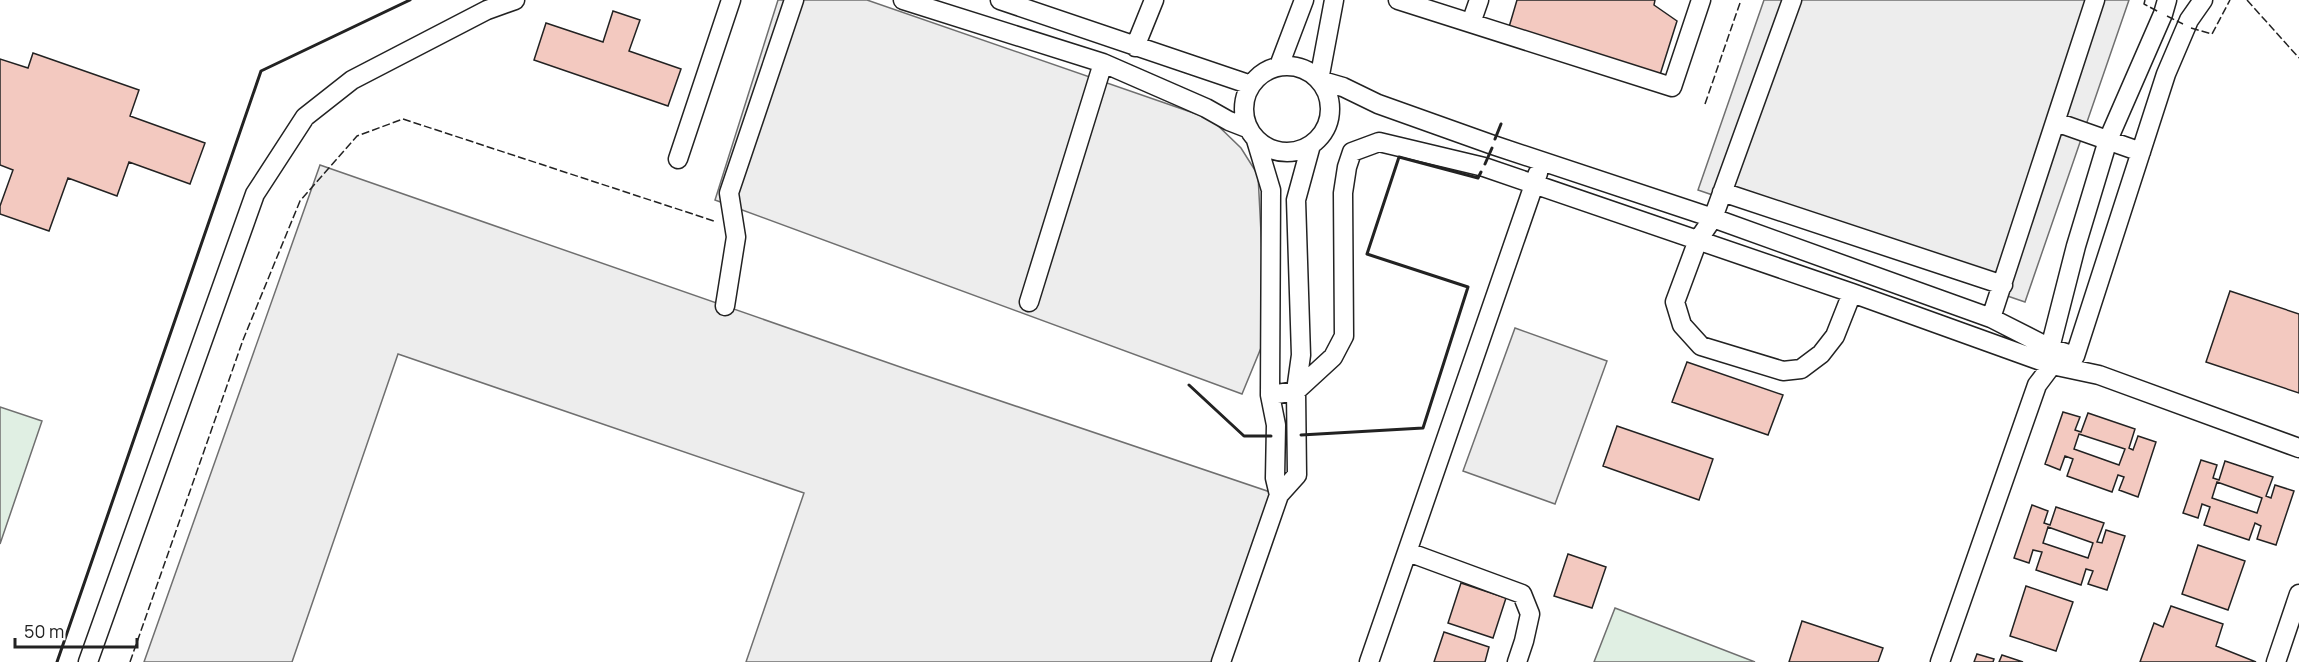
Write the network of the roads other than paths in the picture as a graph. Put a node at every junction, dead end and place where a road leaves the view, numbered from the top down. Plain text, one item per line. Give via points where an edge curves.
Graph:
1 (515, 0) edge
2 (731, 0) edge
3 (794, 0) edge
4 (903, 0) edge
5 (1000, 0) edge
6 (1154, 0) edge
7 (1304, 0) edge
8 (1334, 0) edge
9 (1479, 0) edge
10 (1701, 0) edge
11 (1792, 0) edge
12 (2095, 0) edge
13 (2167, 0) edge
14 (2202, 0) edge
15 (1403, 1) edge
16 (494, 5) edge
17 (1472, 23) junction
18 (1135, 47) junction
19 (1103, 63) junction
20 (1279, 66) junction
21 (1319, 80) junction
22 (1251, 85) junction
23 (2056, 122) junction
24 (1251, 134) junction
25 (2108, 140) junction
26 (1311, 146) junction
27 (2141, 152) junction
28 (678, 159) dead end
29 (1543, 160) junction
30 (1534, 184) junction
31 (1722, 192) junction
32 (1713, 218) junction
33 (1698, 240) junction
34 (2003, 285) junction
35 (1852, 293) junction
36 (1029, 302) dead end
37 (725, 306) dead end
38 (1991, 318) junction
39 (2051, 357) junction
40 (1296, 392) junction
41 (1270, 395) junction
42 (2299, 448) edge
43 (1279, 495) junction
44 (1408, 552) junction
45 (2299, 594) edge
46 (88, 662) edge
47 (1221, 662) edge
48 (1369, 662) edge
49 (1517, 662) edge
50 (1941, 662) edge
51 (2276, 662) edge

1 - 16 street
2 - 28 street
3 - 37 street via 729,193 736,237
4 - 19 street
5 - 18 street
6 - 18 street
7 - 20 street
8 - 21 street
9 - 17 street
10 - 17 street via 1672,87
11 - 31 street
12 - 23 street
13 - 25 street
14 - 27 street via 2166,74
15 - 17 street
16 - 46 street via 352,80 305,117 255,194
18 - 22 street
19 - 24 street via 1206,108
19 - 36 street
20 - 21 street via 1293,66
20 - 22 street
21 - 26 street via 1327,93 1329,122
21 - 29 street
22 - 24 street via 1244,98 1243,113
23 - 25 street
23 - 34 street
24 - 26 street via 1268,148 1282,152
24 - 41 street via 1271,190
25 - 27 street
25 - 39 street via 2076,246
26 - 40 street via 1296,200 1300,355
27 - 39 street via 2075,356
29 - 30 street
29 - 32 street
30 - 33 street
30 - 40 street via 1484,167 1379,142 1352,152 1343,193 1344,336 1333,357
30 - 44 street
31 - 32 street
31 - 34 street
32 - 33 street
32 - 38 street
33 - 35 street
33 - 35 street via 1675,302 1682,325 1701,346 1783,371 1801,369 1821,354 1835,336
34 - 38 street
35 - 39 street
38 - 39 street
39 - 42 street
39 - 50 street via 2037,385
40 - 41 street
40 - 43 street via 1297,475
41 - 43 street via 1276,425 1275,478
43 - 47 street
44 - 48 street
44 - 49 street via 1522,594 1530,614
45 - 51 street

